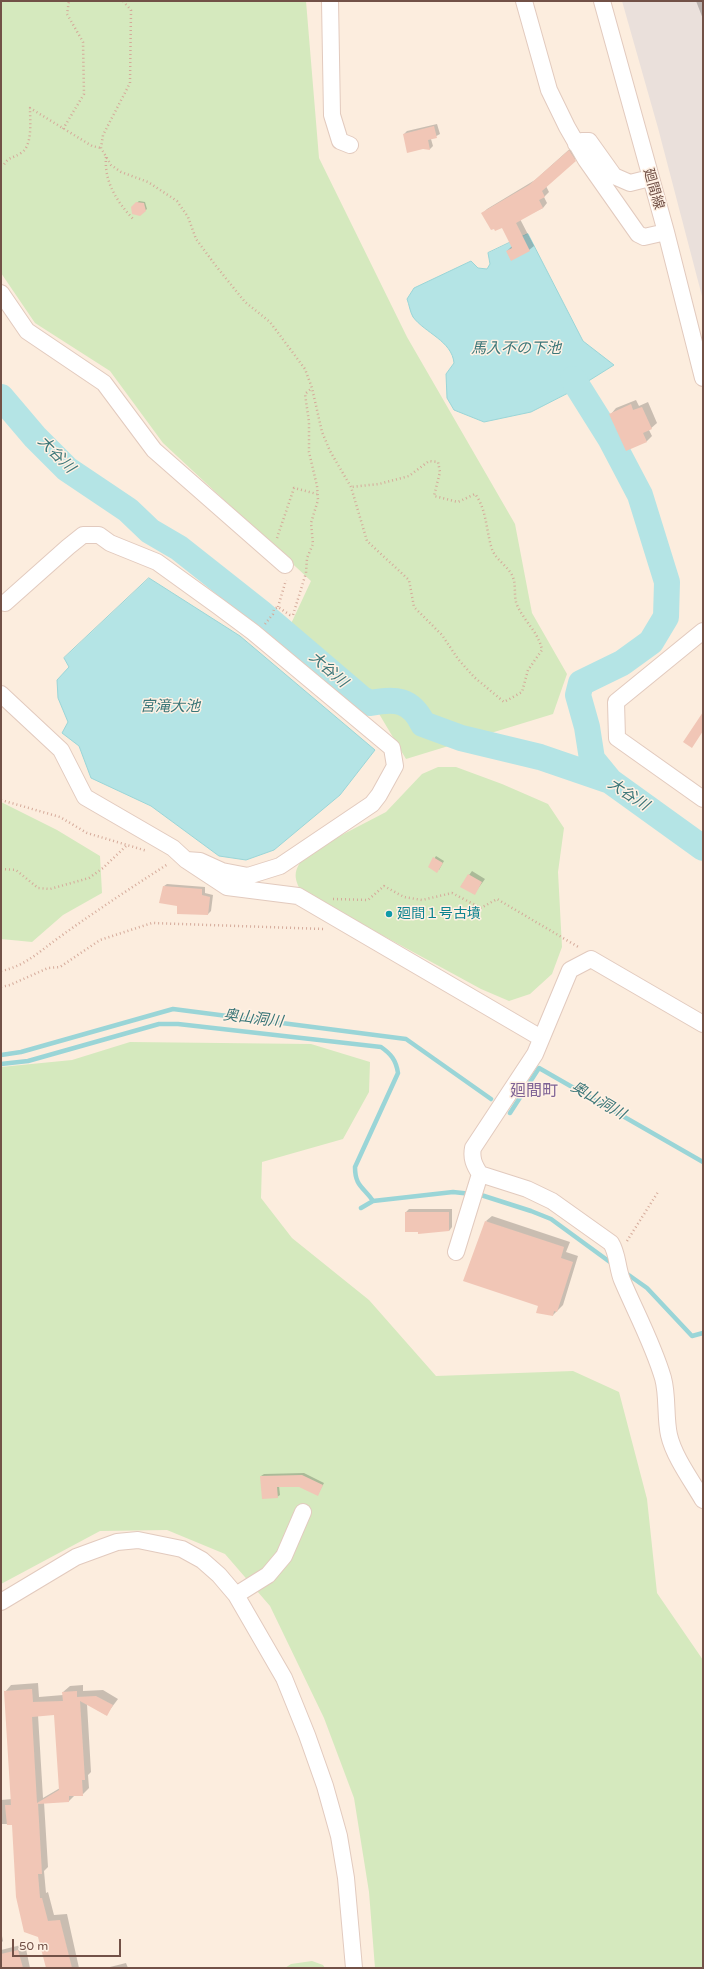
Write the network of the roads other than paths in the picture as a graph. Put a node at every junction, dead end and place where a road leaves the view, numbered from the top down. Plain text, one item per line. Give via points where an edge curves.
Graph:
1 (330, 1) edge
2 (524, 1) edge
3 (602, 1) edge
4 (576, 144) junction
5 (350, 145) dead end
6 (650, 178) junction
7 (666, 232) junction
8 (1, 293) edge
9 (702, 371) edge
10 (285, 565) road end
11 (2, 603) edge
12 (703, 631) edge
13 (1, 694) edge
14 (703, 799) edge
15 (183, 857) junction
16 (703, 1024) edge
17 (541, 1038) junction
18 (476, 1187) junction
19 (456, 1252) dead end
20 (703, 1500) edge
21 (303, 1512) dead end
22 (236, 1595) junction
23 (1, 1602) edge
24 (354, 1968) edge

1 - 5 street via 332,115 340,141
2 - 4 street via 549,90
3 - 6 street, 廻間線
4 - 6 street via 589,141 614,176 630,183
4 - 7 street via 638,234 644,237
6 - 7 street, 廻間線
7 - 9 street, 廻間線
8 - 10 street via 27,331 104,383 154,450
11 - 15 street via 68,547 84,536 99,535 110,543 157,562 254,632 392,748 395,766 372,804 280,866 248,876 222,871
12 - 14 street via 616,702 617,738
13 - 15 street via 61,750 85,797 173,848
15 - 17 street via 227,887 298,896
16 - 17 street via 591,959 570,970
17 - 18 street via 535,1054 473,1148
18 - 19 street
18 - 20 street via 527,1189 552,1201 611,1242 664,1380 669,1436
21 - 22 street via 284,1556 268,1575
22 - 23 street via 202,1560 182,1549 158,1542 138,1540 117,1542 76,1557
22 - 24 street via 284,1678 308,1735 325,1786 339,1836 346,1878

